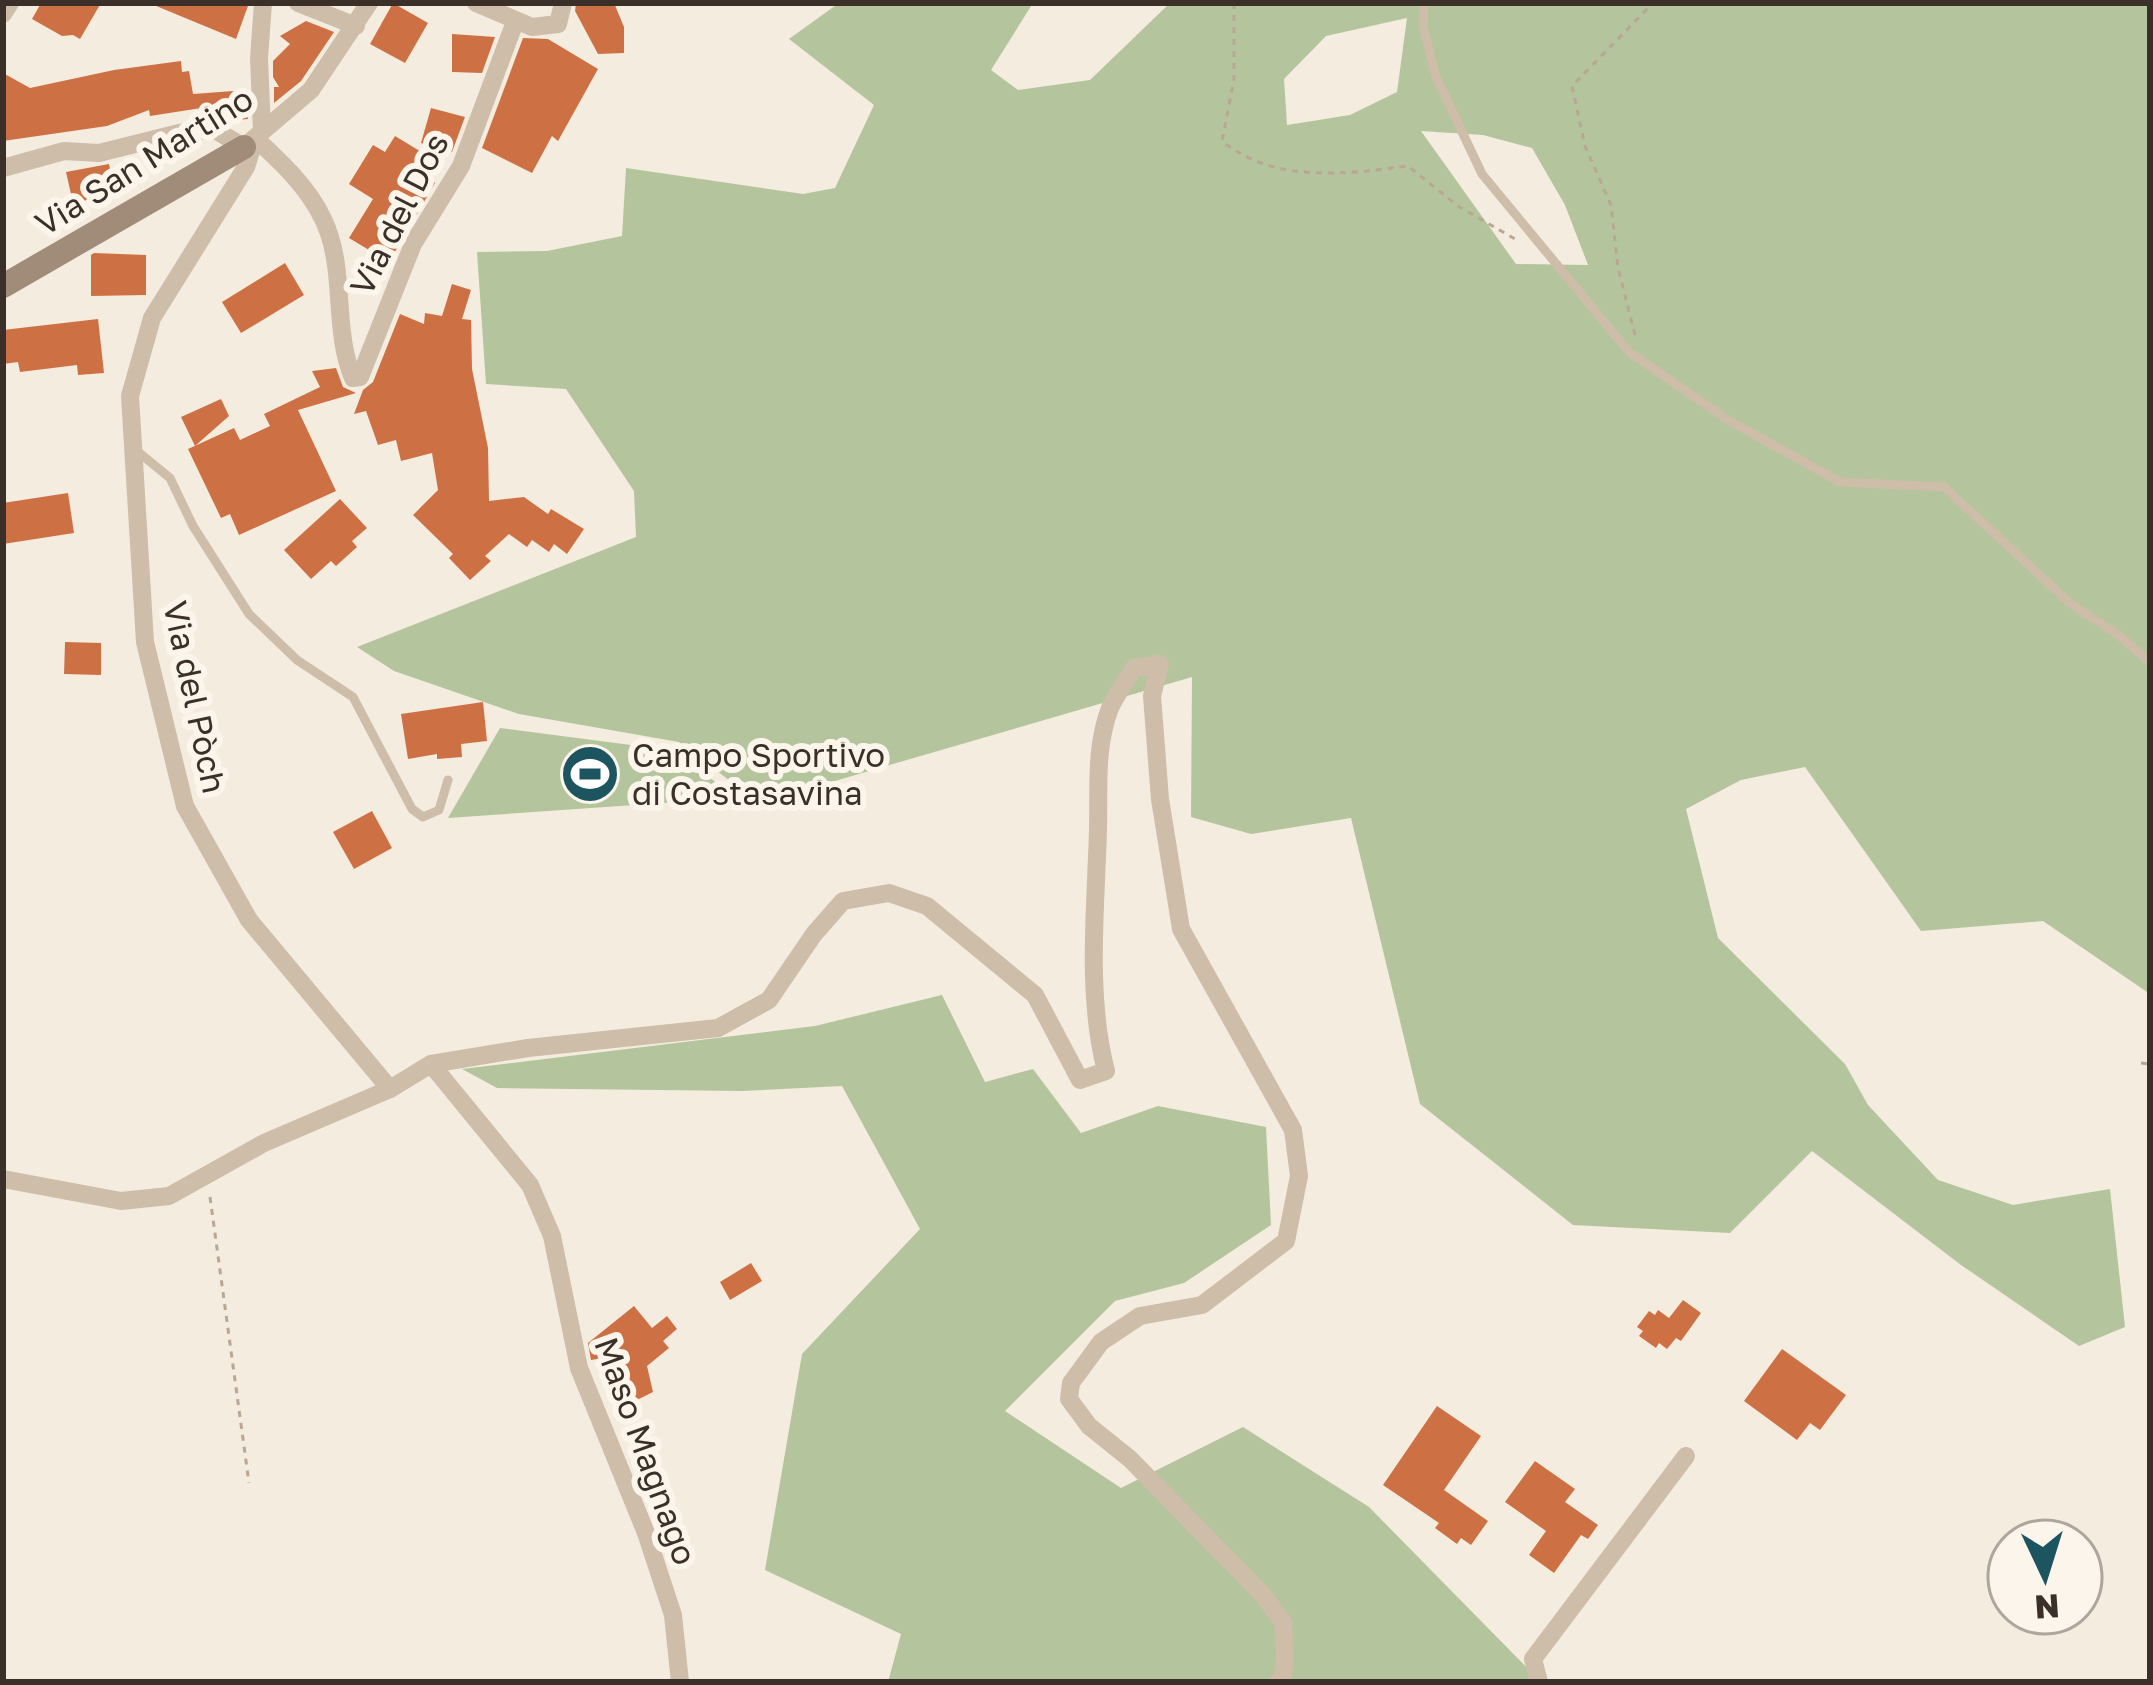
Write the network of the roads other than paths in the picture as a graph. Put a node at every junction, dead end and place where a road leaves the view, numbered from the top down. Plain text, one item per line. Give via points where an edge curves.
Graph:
1 (10, 3) edge
2 (263, 3) edge
3 (298, 3) edge
4 (369, 3) edge
5 (476, 3) edge
6 (563, 3) edge
7 (1424, 3) edge
8 (3, 14) edge
9 (514, 22) junction
10 (356, 26) junction
11 (254, 139) junction
12 (3, 168) edge
13 (3, 286) edge
14 (133, 447) junction
15 (2150, 662) edge
16 (448, 780) dead end
17 (431, 1064) junction
18 (390, 1089) junction
19 (3, 1178) edge
20 (1686, 1456) dead end
21 (680, 1682) edge
22 (1278, 1682) edge
23 (1539, 1682) edge

1 - 8 street
2 - 11 street
3 - 10 street
4 - 10 street, Via San Martino
5 - 9 street
6 - 9 street via 558,24
7 - 15 lane via 1436,77 1482,174 1629,352 1840,482 1944,487 2071,604
9 - 11 street, Via del Dos via 461,166 413,244 360,377 353,378 342,352 323,219 292,172
10 - 11 street, Via San Martino via 311,90
11 - 12 street via 215,130 179,134
11 - 13 street, Via San Martino
11 - 14 street, Via del Pòch via 246,167 152,318 130,396
14 - 16 lane via 170,478 249,614 353,697 412,809 423,818 439,810
14 - 18 street, Via del Pòch via 146,642 185,806 249,920
17 - 18 street
17 - 21 street, Maso Magnago via 530,1185 552,1236 579,1368 673,1615
17 - 22 street via 718,1028 769,1000 844,901 889,893 927,906 1035,995 1080,1080 1106,1071 1092,894 1096,775 1110,709 1134,668 1160,664 1152,695 1160,799 1181,929 1293,1130 1299,1176 1286,1241 1202,1305 1140,1316 1101,1342 1071,1383 1069,1399 1283,1622
18 - 19 street via 264,1143 170,1196 121,1202
20 - 23 street via 1533,1659

